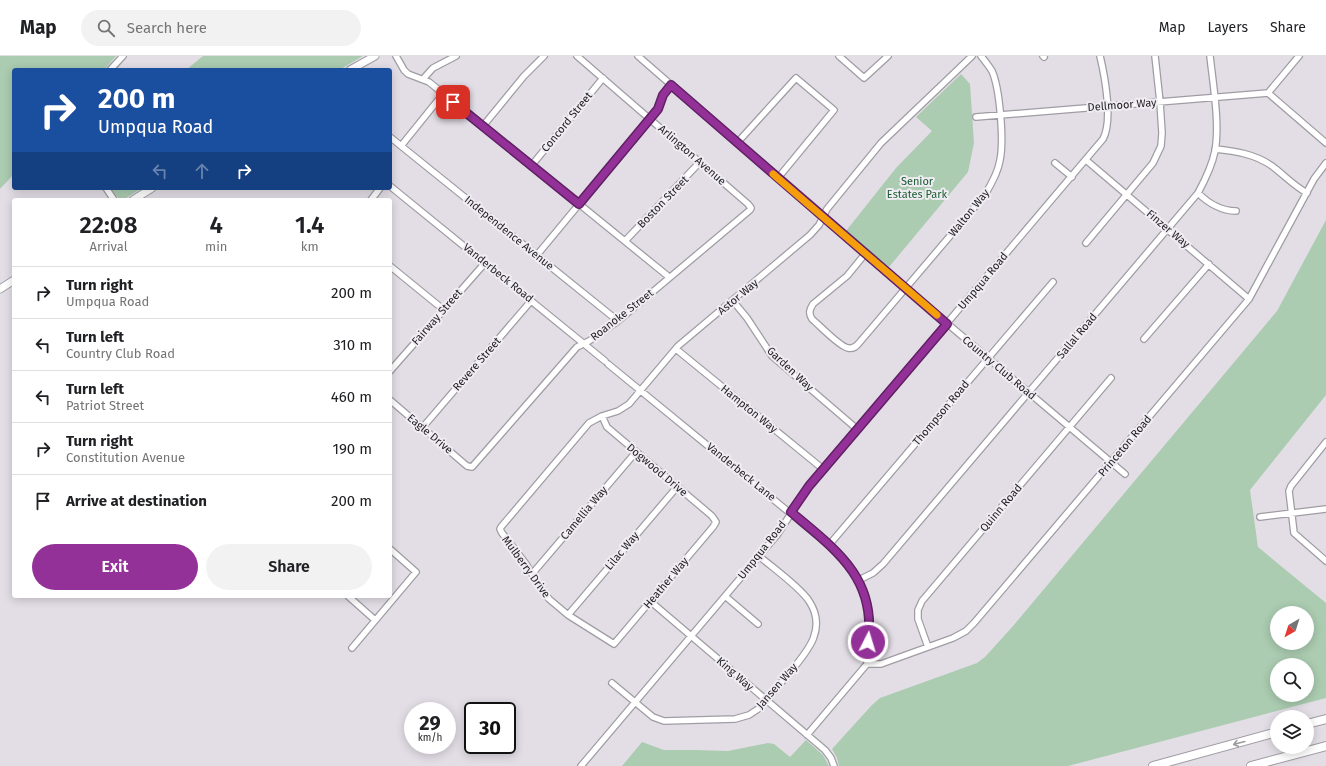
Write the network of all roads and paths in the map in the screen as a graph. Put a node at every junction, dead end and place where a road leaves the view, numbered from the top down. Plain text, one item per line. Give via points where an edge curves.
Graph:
1 (123, 56) edge
2 (375, 56) edge
3 (396, 56) edge
4 (456, 56) edge
5 (544, 56) edge
6 (577, 56) edge
7 (638, 56) edge
8 (838, 56) edge
9 (888, 56) edge
10 (972, 56) edge
11 (981, 56) edge
12 (1100, 56) edge
13 (1155, 56) edge
14 (1210, 56) edge
15 (1299, 56) edge
16 (112, 68) edge
17 (354, 68) edge
18 (603, 78) junction
19 (423, 79) junction
20 (671, 85) junction
21 (1268, 93) junction
22 (443, 94) junction
23 (1214, 98) junction
24 (1160, 102) junction
25 (1107, 106) junction
26 (1000, 115) junction
27 (976, 118) dead end
28 (650, 119) junction
29 (483, 126) junction
30 (392, 139) edge
31 (737, 142) junction
32 (1326, 143) edge
33 (401, 146) junction
34 (1215, 149) junction
35 (1086, 160) junction
36 (700, 162) junction
37 (1055, 163) dead end
38 (1326, 163) edge
39 (532, 165) junction
40 (1072, 177) junction
41 (778, 178) junction
42 (392, 188) edge
43 (149, 190) edge
44 (1198, 193) junction
45 (1307, 193) junction
46 (1127, 195) junction
47 (137, 198) edge
48 (579, 204) junction
49 (750, 208) joint
50 (1236, 211) dead end
51 (823, 217) junction
52 (1168, 229) junction
53 (625, 241) junction
54 (1086, 243) dead end
55 (865, 254) junction
56 (537, 255) junction
57 (485, 263) junction
58 (1209, 264) junction
59 (392, 268) edge
60 (669, 277) junction
61 (12, 281) edge
62 (1053, 282) dead end
63 (906, 288) junction
64 (0, 289) edge
65 (1249, 299) junction
66 (531, 301) junction
67 (733, 301) junction
68 (444, 310) junction
69 (618, 321) junction
70 (947, 324) junction
71 (1144, 340) dead end
72 (584, 343) junction
73 (676, 349) junction
74 (988, 358) junction
75 (607, 362) joint
76 (392, 369) edge
77 (1111, 378) dead end
78 (642, 390) junction
79 (1029, 393) junction
80 (392, 402) edge
81 (602, 416) junction
82 (422, 427) junction
83 (1070, 428) junction
84 (857, 429) junction
85 (1326, 442) edge
86 (636, 452) junction
87 (1111, 462) junction
88 (471, 467) joint
89 (823, 469) junction
90 (1125, 474) dead end
91 (677, 487) junction
92 (1326, 509) edge
93 (791, 512) junction
94 (1292, 513) junction
95 (1260, 516) dead end
96 (716, 522) joint
97 (500, 529) joint
98 (829, 545) junction
99 (392, 551) edge
100 (759, 556) junction
101 (1326, 561) edge
102 (532, 574) junction
103 (859, 580) junction
104 (725, 596) junction
105 (350, 598) edge
106 (650, 601) junction
107 (568, 615) junction
108 (375, 620) junction
109 (758, 624) dead end
110 (691, 636) junction
111 (614, 644) joint
112 (928, 647) junction
113 (352, 648) dead end
114 (867, 664) junction
115 (612, 683) dead end
116 (766, 700) junction
117 (635, 702) junction
118 (1326, 719) edge
119 (1314, 722) edge
120 (1270, 734) edge
121 (807, 735) junction
122 (1326, 746) edge
123 (581, 766) edge
124 (834, 766) edge
125 (1152, 766) edge
126 (1251, 766) edge

1 - 16 street
2 - 17 main road
3 - 19 street via 406,72
4 - 19 street via 433,68
5 - 29 street
6 - 18 street, Arlington Avenue
7 - 20 street, Country Club Road
8 - 9 street via 864,78
10 - 51 street, Astor Way via 881,143
11 - 26 street, Walton Way via 991,70 996,84
12 - 25 street, Umpqua Road
13 - 24 street
14 - 23 street, Sallal Road
15 - 21 street
18 - 28 street, Arlington Avenue
18 - 39 street, Concord Street
19 - 22 street
20 - 28 street
20 - 31 street, Country Club Road
21 - 23 street, Dellmoor Way
21 - 32 street
22 - 29 street
22 - 33 street
23 - 24 street, Dellmoor Way
23 - 34 street, Sallal Road
24 - 25 street, Dellmoor Way
24 - 46 street via 1162,132 1159,152
25 - 26 street, Dellmoor Way
25 - 35 street, Umpqua Road via 1108,122 1105,135
26 - 27 street, Dellmoor Way
26 - 63 street, Walton Way via 1000,160 989,189
28 - 36 street, Arlington Avenue
28 - 48 street
29 - 39 street
30 - 33 street, Independence Avenue
31 - 41 street, Country Club Road
31 - 41 street via 796,78 834,110
33 - 56 street, Independence Avenue
34 - 44 street, Sallal Road via 1210,169
34 - 45 street via 1236,151 1262,160
35 - 40 street, Umpqua Road
35 - 46 street, Finzer Way
36 - 49 street, Arlington Avenue
36 - 53 street, Boston Street
37 - 40 street
38 - 45 street, Princeton Road
39 - 48 street
40 - 70 street, Umpqua Road
41 - 51 street, Country Club Road
42 - 57 street, Vanderbeck Road
43 - 47 main road
44 - 50 street via 1224,210
44 - 52 street, Sallal Road
45 - 65 street, Princeton Road
46 - 52 street, Finzer Way
46 - 54 street
48 - 53 street
48 - 56 street
49 - 60 street, Roanoke Street
51 - 55 street, Country Club Road
51 - 67 street, Astor Way via 819,226 805,240
52 - 58 street, Finzer Way
52 - 79 street, Sallal Road
53 - 60 street
55 - 63 street, Country Club Road
55 - 63 street, Walton Way via 847,276 810,309 812,319 841,345 848,348 857,346
56 - 69 street, Independence Avenue
57 - 66 street, Vanderbeck Road
57 - 68 street, Fairway Street
58 - 65 street, Finzer Way
58 - 71 street
59 - 68 street
60 - 69 street, Roanoke Street
61 - 64 main road
62 - 74 street, Thompson Road
63 - 70 street, Country Club Road
65 - 87 street, Princeton Road
66 - 72 street, Vanderbeck Road
66 - 82 street, Revere Street
67 - 73 street, Astor Way
67 - 84 street, Garden Way via 772,356
68 - 76 street, Fairway Street
69 - 72 street, Roanoke Street
70 - 74 street, Country Club Road
70 - 84 street, Umpqua Road
72 - 75 street, Vanderbeck Road
72 - 88 street, Roanoke Street via 577,347
73 - 78 street, Astor Way
73 - 89 street, Hampton Way
74 - 79 street, Country Club Road
74 - 98 street, Thompson Road
75 - 78 street, Vanderbeck Lane
77 - 83 street, Quinn Road
78 - 81 street, Astor Way via 629,404
78 - 93 street, Vanderbeck Lane
79 - 83 street, Country Club Road
79 - 103 street, Sallal Road via 883,564
80 - 82 street, Eagle Drive
81 - 86 street, Dogwood Drive via 606,427
81 - 97 street, Astor Way via 586,427
82 - 88 street, Eagle Drive
83 - 87 street, Country Club Road
83 - 112 street, Quinn Road via 922,601 918,619
84 - 89 street, Umpqua Road
85 - 94 street via 1291,486 1289,491
86 - 91 street, Dogwood Drive
86 - 102 street, Camellia Way
87 - 90 street, Country Club Road
87 - 112 street, Princeton Road via 970,627 958,636
89 - 93 street, Umpqua Road
91 - 96 street, Dogwood Drive
91 - 107 street, Lilac Way
92 - 94 street
93 - 98 street, Vanderbeck Lane
93 - 100 street, Umpqua Road via 777,535
94 - 95 street
94 - 101 street via 1294,533
96 - 106 street, Heather Way
97 - 102 street, Mulberry Drive
98 - 103 street, Vanderbeck Lane via 846,561
99 - 108 street via 416,572
100 - 104 street, Umpqua Road
100 - 116 street, Jansen Way via 806,597 812,606 816,623 810,647
102 - 107 street, Mulberry Drive via 549,599
103 - 114 street, Vanderbeck Lane via 870,615
104 - 109 street
104 - 110 street, Umpqua Road
105 - 108 street
106 - 110 street, King Way
106 - 111 street, Heather Way
107 - 111 street, Mulberry Drive
108 - 113 street
110 - 116 street, King Way
110 - 117 street, Umpqua Road
112 - 114 street, Princeton Road via 881,664
114 - 121 street
115 - 117 street, Jansen Way
116 - 117 street, Jansen Way via 755,711 741,718 669,722 657,719
116 - 121 street, King Way
117 - 123 street, Umpqua Road
118 - 119 highway
120 -> 125 highway
121 - 124 street, King Way via 828,754
122 - 126 highway

